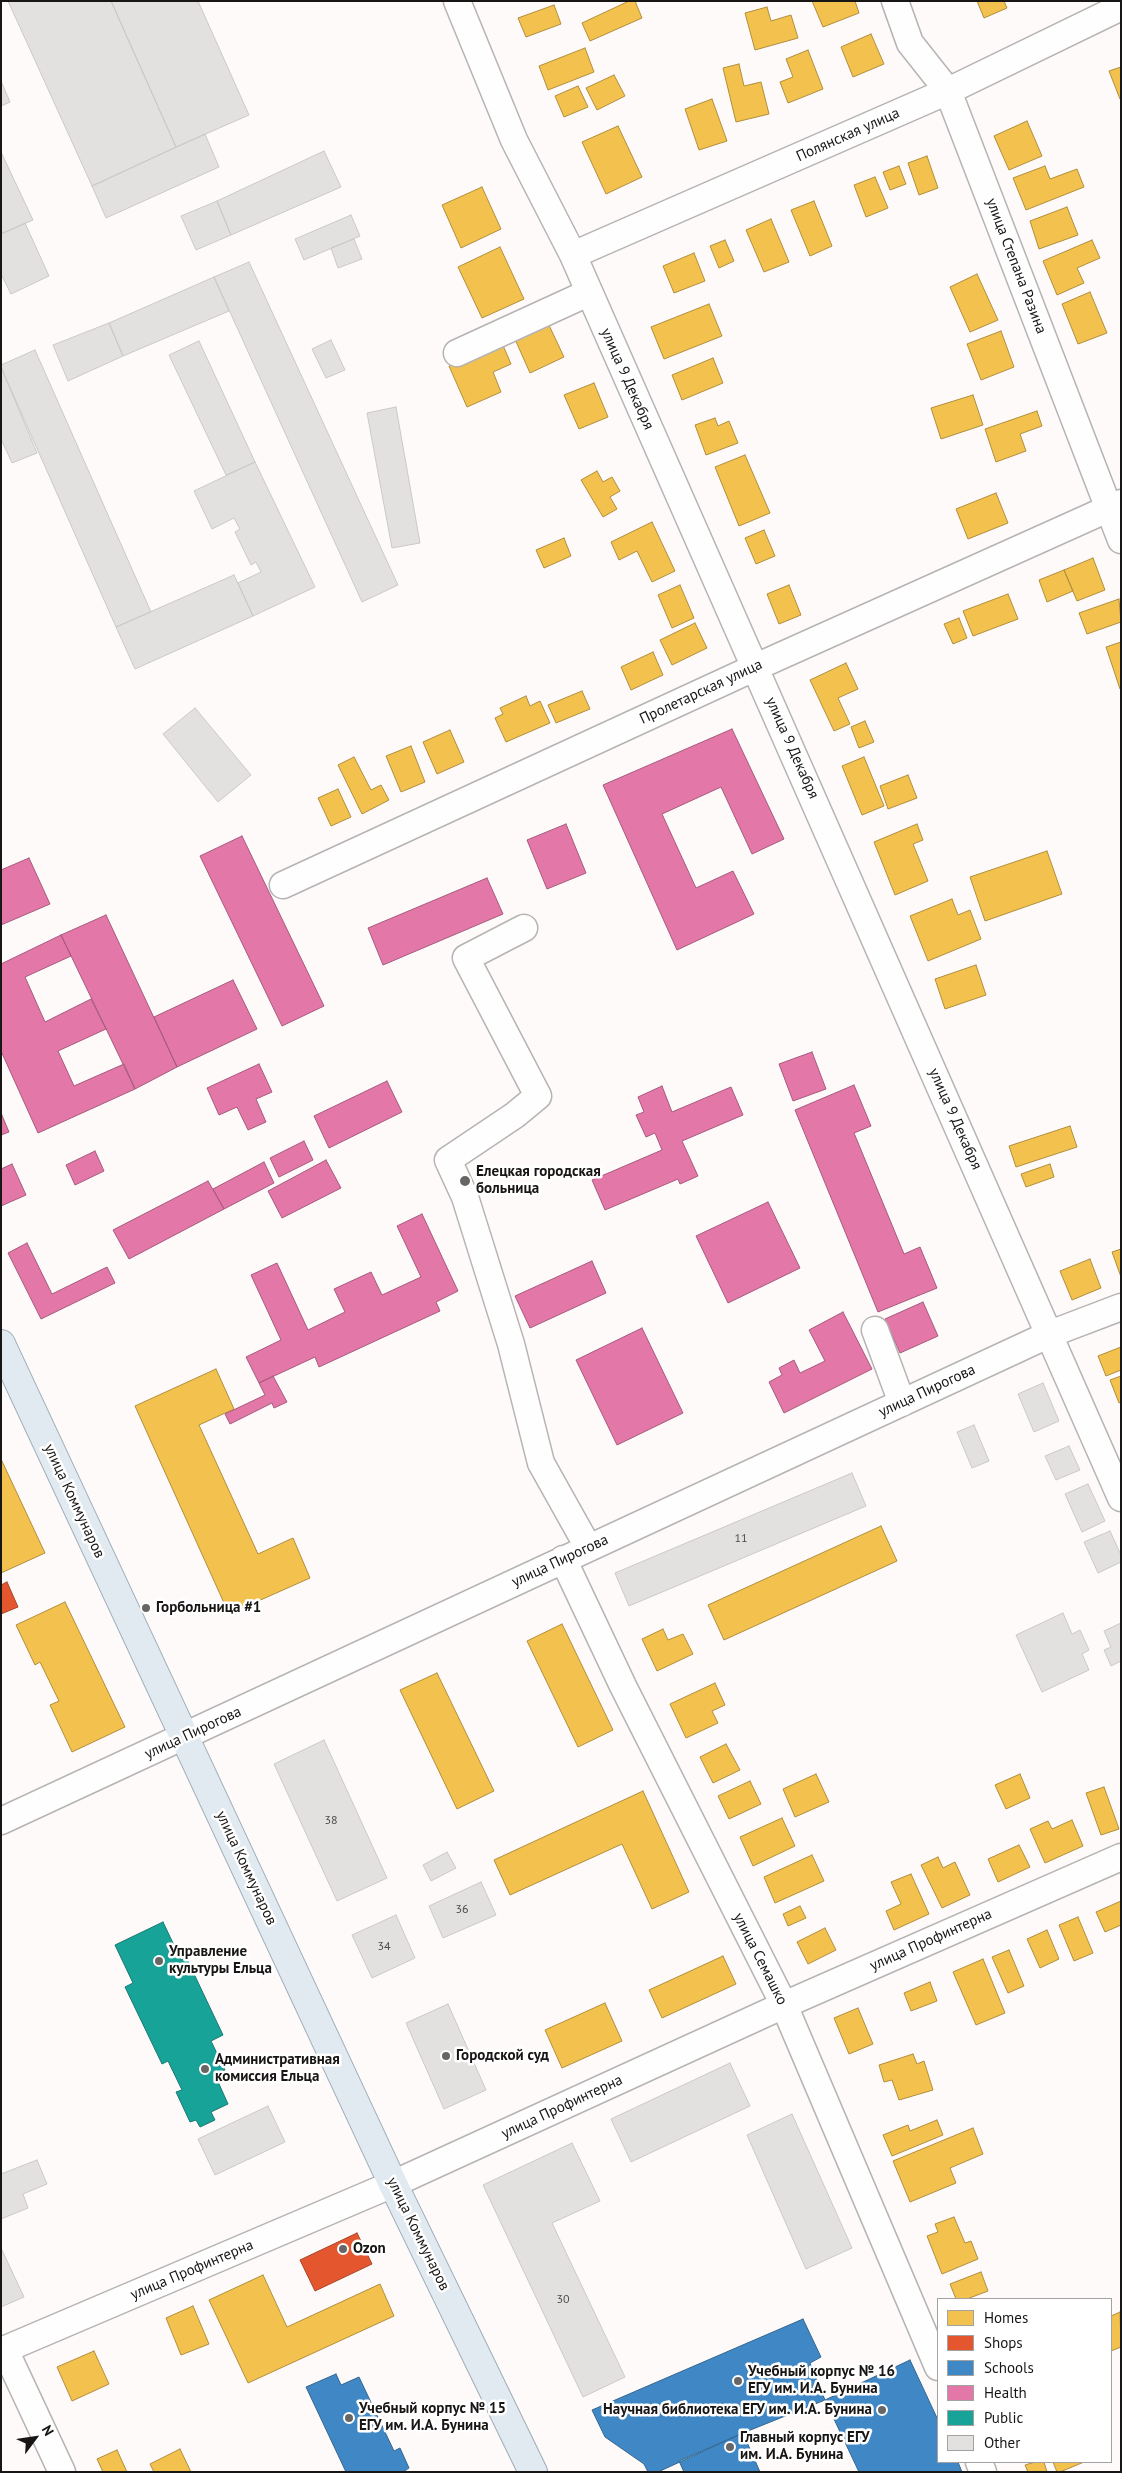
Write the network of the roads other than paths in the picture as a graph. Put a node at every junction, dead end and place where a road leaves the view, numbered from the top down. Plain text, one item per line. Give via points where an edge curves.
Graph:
1 (457, 1) edge
2 (895, 1) edge
3 (1121, 8) edge
4 (948, 91) junction
5 (573, 255) junction
6 (588, 293) junction
7 (458, 353) dead end
8 (1115, 506) edge
9 (1121, 540) edge
10 (756, 667) junction
11 (283, 884) dead end
12 (524, 928) dead end
13 (1121, 1307) edge
14 (875, 1330) dead end
15 (1050, 1334) junction
16 (1, 1344) edge
17 (7, 1372) edge
18 (902, 1403) junction
19 (1121, 1498) edge
20 (588, 1547) junction
21 (563, 1559) junction
22 (184, 1737) junction
23 (1, 1821) edge
24 (1121, 1856) edge
25 (784, 2005) junction
26 (393, 2184) junction
27 (3, 2350) edge
28 (937, 2365) edge
29 (62, 2472) edge
30 (533, 2472) edge

1 - 5 street, улица 9 Декабря via 514,140
2 - 4 street, улица Степана Разина via 910,43
3 - 4 street, Полянская улица
4 - 5 street, Полянская улица
4 - 8 street, улица Степана Разина
5 - 6 street, улица 9 Декабря
6 - 7 street
6 - 10 street, улица 9 Декабря
8 - 9 street, улица Степана Разина
8 - 10 street, Пролетарская улица
10 - 11 street, Пролетарская улица
10 - 15 street, улица 9 Декабря
12 - 20 street via 466,958 538,1096 448,1160 465,1197 511,1344 541,1463
13 - 15 street, улица Пирогова
14 - 18 street
15 - 18 street, улица Пирогова
15 - 19 street, улица 9 Декабря
16 - 17 main road, улица Коммунаров
17 - 22 main road, улица Коммунаров
18 - 20 street, улица Пирогова
20 - 21 street, улица Пирогова
21 - 22 street, улица Пирогова
21 - 25 street, улица Семашко via 623,1686
22 - 23 street, улица Пирогова
22 - 26 main road, улица Коммунаров
24 - 25 street, улица Профинтерна
25 - 26 street, улица Профинтерна
25 - 28 street, улица Семашко
26 - 27 street, улица Профинтерна
26 - 30 main road, улица Коммунаров
27 - 29 street

